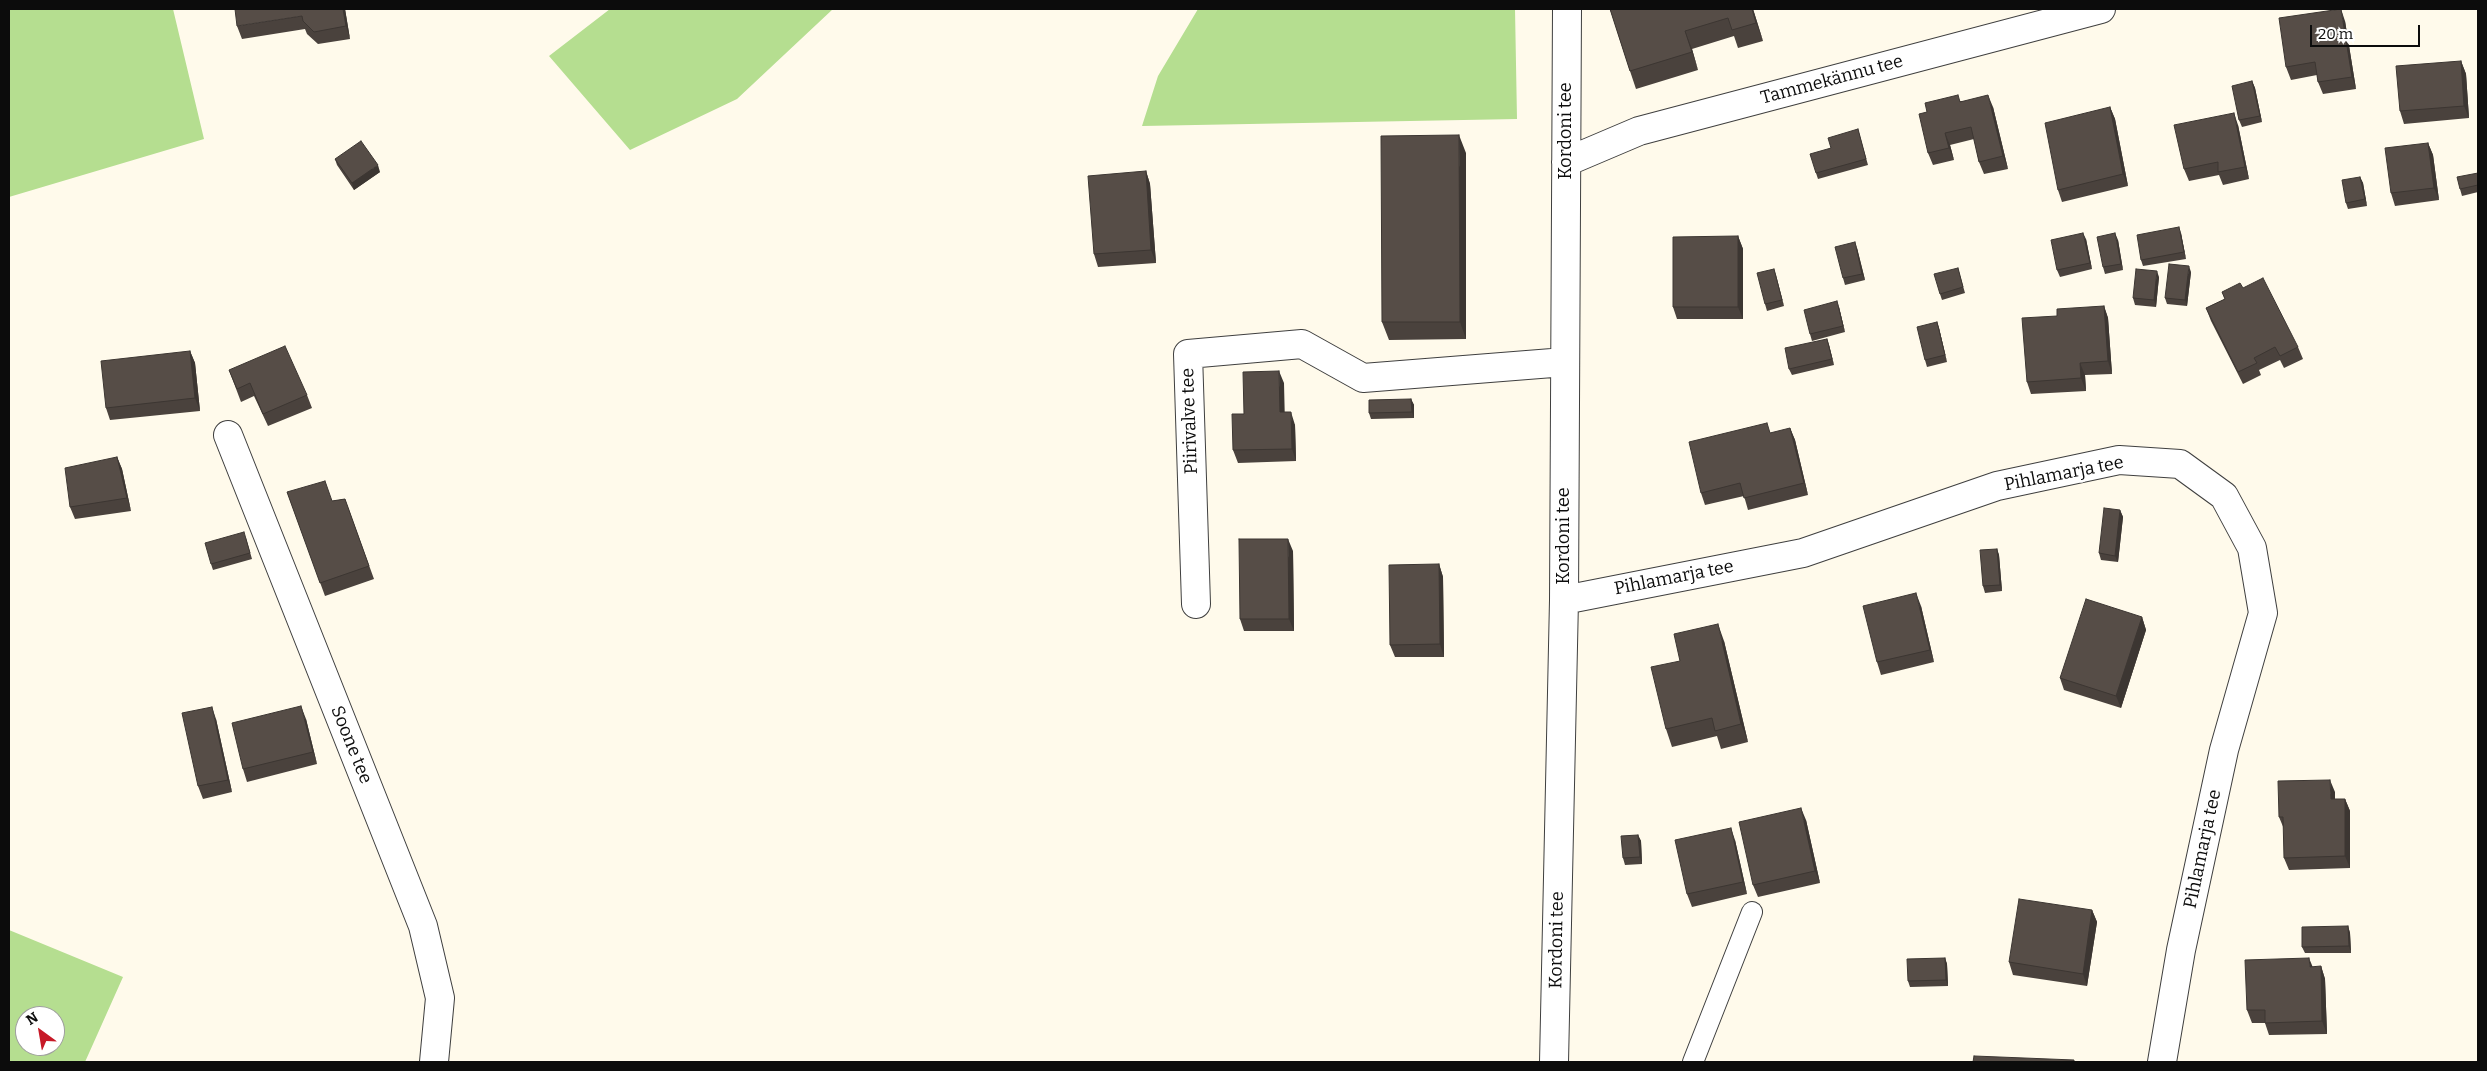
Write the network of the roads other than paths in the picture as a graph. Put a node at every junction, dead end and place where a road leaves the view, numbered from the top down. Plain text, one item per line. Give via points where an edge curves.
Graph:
1 (1566, 9) edge
2 (2101, 9) edge
3 (1566, 162) junction
4 (1565, 362) junction
5 (228, 435) dead end
6 (1564, 600) junction
7 (1196, 604) dead end
8 (1752, 912) dead end
9 (434, 1062) edge
10 (1554, 1062) edge
11 (1693, 1062) edge
12 (2162, 1062) edge

1 - 3 street, Kordoni tee
2 - 3 street, Tammekännu tee via 1639,132
3 - 4 street, Kordoni tee
4 - 6 street, Kordoni tee
4 - 7 street, Piirivalve tee via 1363,378 1302,344 1188,354
5 - 9 street, Soone tee via 423,926 440,998
6 - 10 street, Kordoni tee
6 - 12 street, Pihlamarja tee via 1803,553 1997,486 2119,460 2180,464 2224,496 2252,548 2263,613 2224,750 2181,950
8 - 11 lane

